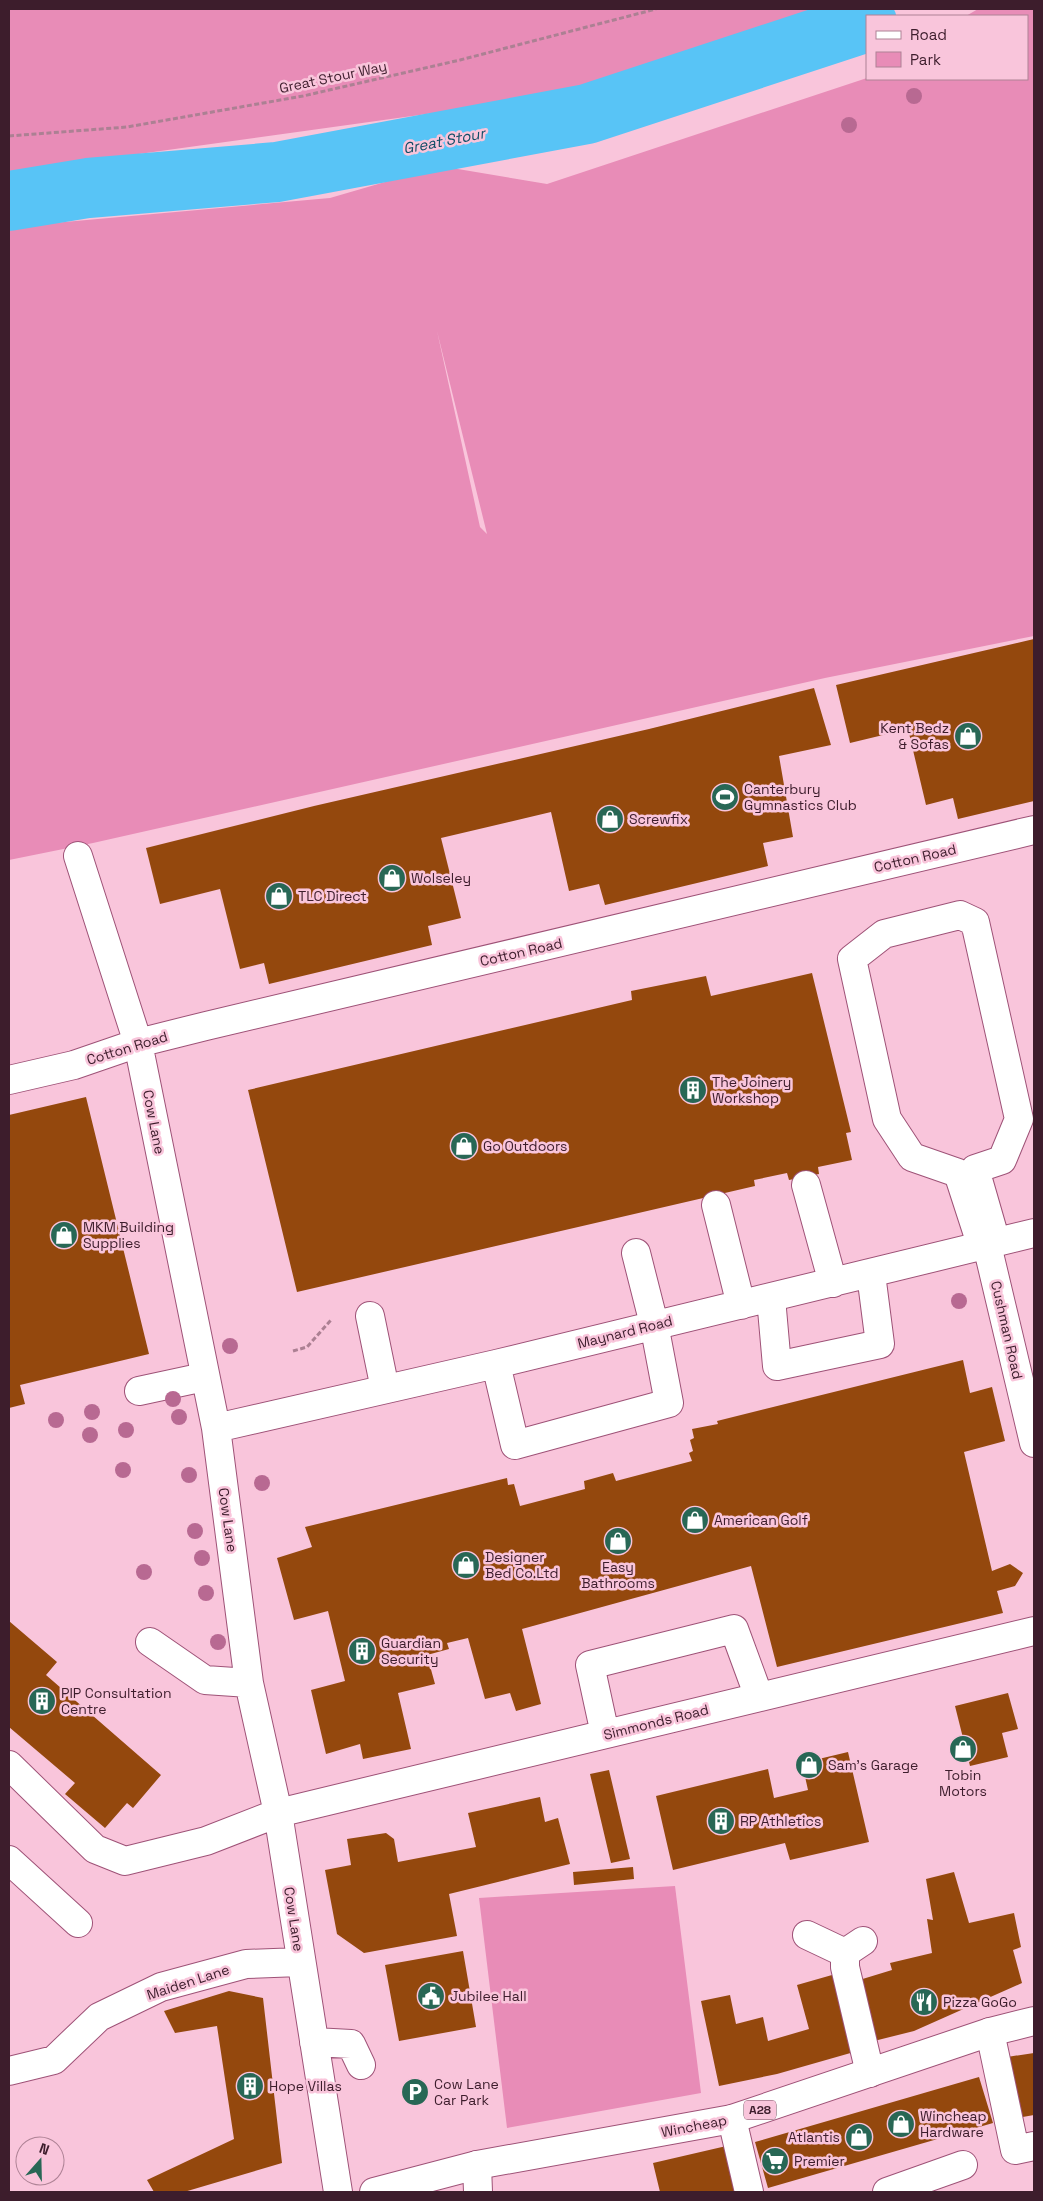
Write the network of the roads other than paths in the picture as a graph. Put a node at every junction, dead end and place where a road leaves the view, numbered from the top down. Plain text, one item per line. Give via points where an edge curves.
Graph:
1 (1034, 830) edge
2 (78, 856) dead end
3 (138, 1043) junction
4 (9, 1080) edge
5 (806, 1185) dead end
6 (716, 1205) dead end
7 (1034, 1233) edge
8 (989, 1245) junction
9 (636, 1253) dead end
10 (871, 1274) junction
11 (832, 1283) junction
12 (770, 1298) junction
13 (741, 1304) junction
14 (370, 1316) dead end
15 (654, 1324) junction
16 (496, 1364) junction
17 (204, 1377) junction
18 (385, 1389) junction
19 (139, 1391) dead end
20 (216, 1428) junction
21 (1034, 1443) edge
22 (1034, 1631) edge
23 (150, 1642) dead end
24 (249, 1683) junction
25 (759, 1697) junction
26 (605, 1734) junction
27 (9, 1765) edge
28 (278, 1813) junction
29 (9, 1860) edge
30 (78, 1923) dead end
31 (807, 1935) dead end
32 (300, 1962) junction
33 (1034, 2021) edge
34 (990, 2032) junction
35 (314, 2042) junction
36 (361, 2065) dead end
37 (9, 2071) edge
38 (870, 2073) junction
39 (732, 2119) junction
40 (1034, 2146) edge
41 (477, 2165) junction
42 (963, 2165) dead end
43 (338, 2192) edge
44 (374, 2192) edge
45 (478, 2192) edge
46 (749, 2192) edge
47 (887, 2192) edge

1 - 3 main road, Cotton Road
2 - 3 main road, Cow Lane
3 - 4 main road, Cotton Road via 74,1065
3 - 17 main road, Cow Lane
5 - 11 main road
6 - 13 main road
7 - 8 main road, Maynard Road
8 - 8 main road via 989,1215 975,1169 1002,1160 1020,1119 975,922 960,915 884,934 852,959 887,1120 912,1157 958,1174
8 - 10 main road, Maynard Road
8 - 21 main road, Cushman Road
9 - 15 main road
10 - 11 main road, Maynard Road
10 - 12 main road via 880,1344 777,1366
11 - 12 main road, Maynard Road
12 - 13 main road, Maynard Road
13 - 15 main road, Maynard Road
14 - 18 main road
15 - 16 main road, Maynard Road
15 - 16 main road via 669,1403 515,1445
16 - 18 main road, Maynard Road
17 - 19 main road
17 - 20 main road, Cow Lane
18 - 20 main road, Maynard Road
20 - 24 main road, Cow Lane
22 - 25 main road, Simmonds Road
23 - 24 main road via 205,1680
24 - 28 main road, Cow Lane
25 - 26 main road, Simmonds Road
25 - 26 main road via 734,1629 590,1665
26 - 28 main road, Simmonds Road
27 - 28 main road, Simmonds Road via 95,1849 125,1862 206,1841
28 - 32 main road, Cow Lane
29 - 30 main road
31 - 38 main road via 854,1947 844,1967
32 - 35 main road, Cow Lane
32 - 37 main road, Maiden Lane via 246,1964 161,1987 99,2017 54,2060
33 - 34 main road, Wincheap / A28
34 - 38 main road, Wincheap / A28
34 - 40 main road via 1015,2150
35 - 36 main road via 352,2044
35 - 43 main road, Cow Lane
38 - 39 main road, Wincheap / A28
39 - 41 main road, Wincheap / A28
39 - 46 main road
41 - 44 main road, Wincheap / A28
41 - 45 main road
42 - 47 main road

